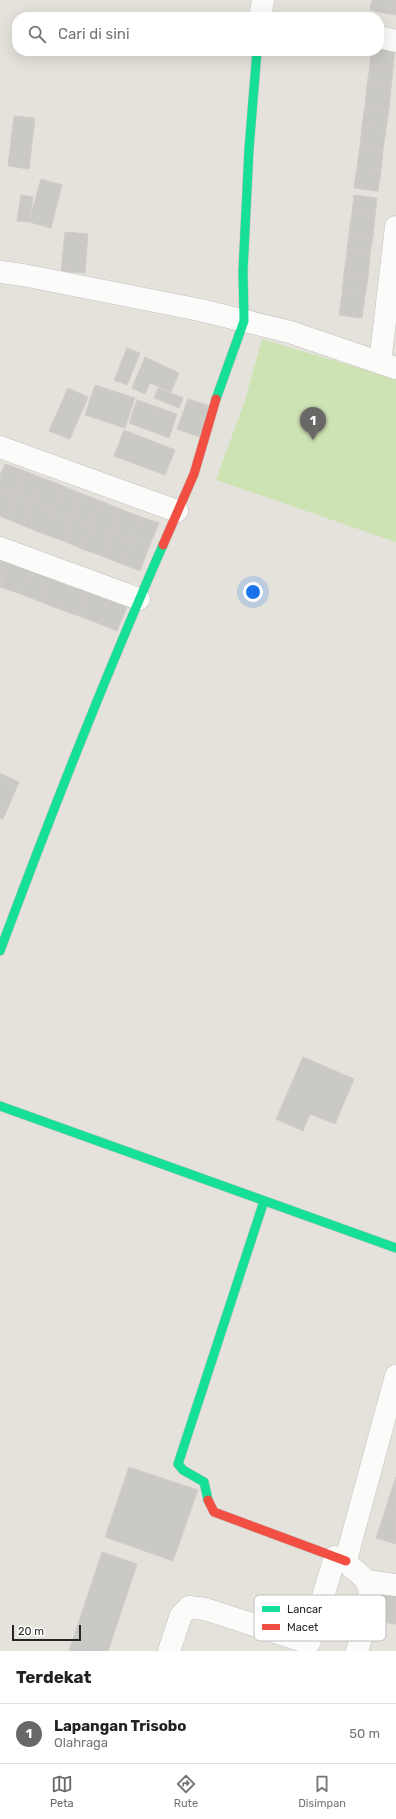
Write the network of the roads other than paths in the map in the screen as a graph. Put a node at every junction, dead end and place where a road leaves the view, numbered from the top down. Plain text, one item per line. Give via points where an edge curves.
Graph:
1 (263, 0) edge
2 (261, 12) edge
3 (384, 38) edge
4 (396, 41) edge
5 (257, 56) edge
6 (396, 227) edge
7 (0, 272) edge
8 (244, 321) junction
9 (388, 365) edge
10 (0, 446) edge
11 (177, 511) junction
12 (0, 548) edge
13 (139, 599) junction
14 (0, 951) edge
15 (0, 1106) edge
16 (264, 1201) junction
17 (396, 1248) edge
18 (396, 1376) edge
19 (340, 1559) junction
20 (367, 1581) junction
21 (396, 1585) edge
22 (327, 1595) edge
23 (369, 1595) edge
24 (254, 1632) edge
25 (310, 1641) edge
26 (360, 1641) edge
27 (274, 1642) edge
28 (169, 1651) edge
29 (357, 1651) edge

1 - 2 street
3 - 4 street
5 - 8 street via 243,271
6 - 9 street
7 - 8 street via 23,274 193,308
8 - 9 street via 290,332
8 - 11 street via 218,394 194,474
10 - 11 street
11 - 13 street
12 - 13 street
13 - 14 street via 51,815
15 - 16 street
16 - 17 street
16 - 19 street via 178,1464 203,1481 209,1508 214,1512
18 - 19 street
19 - 20 street
19 - 22 street
20 - 21 street
20 - 23 street
24 - 28 street via 205,1609 189,1607 182,1614
25 - 27 street
26 - 29 street

